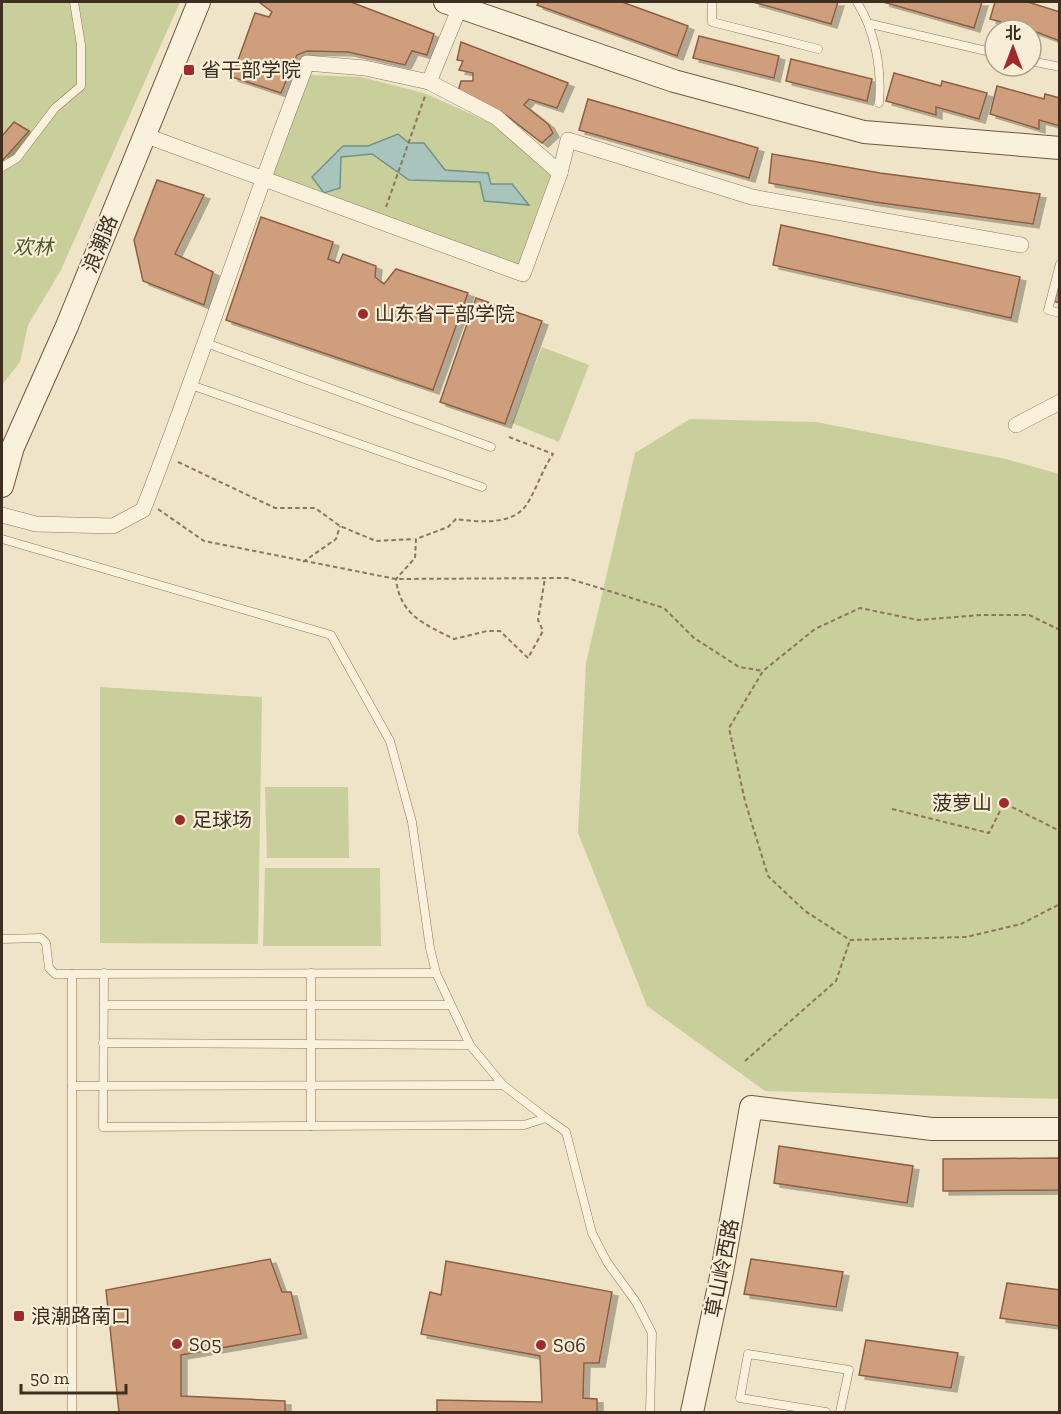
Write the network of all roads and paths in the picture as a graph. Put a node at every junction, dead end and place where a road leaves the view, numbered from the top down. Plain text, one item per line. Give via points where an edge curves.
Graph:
1 (74, 2) edge
2 (199, 2) edge
3 (712, 2) edge
4 (857, 2) edge
5 (450, 10) edge
6 (871, 24) junction
7 (818, 49) dead end
8 (983, 50) edge
9 (1043, 64) edge
10 (1059, 67) edge
11 (429, 82) junction
12 (879, 103) dead end
13 (144, 135) junction
14 (1059, 148) edge
15 (2, 167) edge
16 (560, 173) junction
17 (262, 178) junction
18 (381, 222) junction
19 (1021, 245) dead end
20 (1059, 264) edge
21 (1059, 313) edge
22 (206, 343) junction
23 (191, 385) junction
24 (1059, 402) edge
25 (1016, 425) dead end
26 (509, 437) dead end
27 (491, 447) dead end
28 (165, 456) junction
29 (2, 486) edge
30 (482, 487) dead end
31 (143, 510) junction
32 (2, 515) edge
33 (340, 526) junction
34 (2, 539) edge
35 (416, 539) junction
36 (303, 562) junction
37 (545, 578) junction
38 (396, 579) junction
39 (1059, 630) edge
40 (763, 671) junction
41 (892, 808) dead end
42 (1059, 831) edge
43 (1059, 904) edge
44 (2, 939) edge
45 (850, 939) junction
46 (104, 973) junction
47 (312, 973) junction
48 (436, 973) junction
49 (72, 974) junction
50 (104, 1005) junction
51 (312, 1005) junction
52 (450, 1005) junction
53 (104, 1043) junction
54 (312, 1044) junction
55 (470, 1046) junction
56 (745, 1061) dead end
57 (503, 1084) junction
58 (312, 1085) junction
59 (72, 1086) junction
60 (103, 1086) junction
61 (546, 1118) junction
62 (312, 1126) junction
63 (1059, 1130) edge
64 (72, 1413) edge
65 (650, 1413) edge
66 (692, 1413) edge
67 (826, 1413) edge
68 (840, 1413) edge

1 - 15 lane via 81,45 81,86 55,108 16,158
2 - 13 street, 浪潮路
3 - 7 lane via 712,22
4 - 6 lane
5 - 11 street
5 - 14 street via 674,81 864,132
6 - 8 lane
6 - 12 lane
9 - 10 lane
11 - 16 street via 496,117
11 - 17 street via 365,68 307,63
11 - 18 path
13 - 17 street
13 - 29 street, 浪潮路 via 13,447
16 - 18 street via 523,274
16 - 19 street via 568,140 752,197
17 - 18 street
17 - 22 street
20 - 21 lane via 1048,310
22 - 23 street
22 - 27 lane
23 - 28 street
23 - 30 lane
24 - 25 street
26 - 35 path via 553,454 526,507 486,523 456,519 448,527
28 - 31 street
28 - 33 path via 275,508 315,508
31 - 32 street via 113,526 36,524
31 - 36 path via 160,509 204,541
33 - 35 path via 376,541
33 - 36 path via 336,539
34 - 48 lane via 331,635 390,741 412,822
35 - 38 path via 415,558
36 - 38 path
37 - 38 path
37 - 38 path via 538,620 543,631 528,658 500,631 454,639 416,620 398,597
37 - 40 path via 567,578 664,608 694,638 739,667
39 - 40 path via 1029,615 918,620 860,608 815,629
40 - 45 path via 729,728 745,801 768,876 805,911
41 - 42 path via 989,833 1004,803
43 - 45 path via 1021,924 966,937
44 - 49 lane via 41,938 46,943 49,968 55,974
45 - 56 path via 837,981
46 - 47 lane
46 - 49 lane
46 - 50 lane
47 - 48 lane
47 - 51 lane
48 - 52 lane
49 - 59 lane
50 - 51 lane
50 - 53 lane
51 - 52 lane
51 - 54 lane
52 - 55 lane
53 - 54 lane
53 - 60 lane
54 - 55 lane
54 - 58 lane
55 - 57 lane
57 - 58 lane
57 - 61 lane
58 - 60 lane
58 - 62 lane
59 - 60 lane
59 - 64 lane
60 - 62 lane via 103,1127
61 - 62 lane via 524,1125
61 - 65 lane via 566,1132 592,1233 652,1333
63 - 66 street, 草山岭西路 via 932,1128 751,1107
67 - 68 lane via 740,1398 748,1354 849,1370

